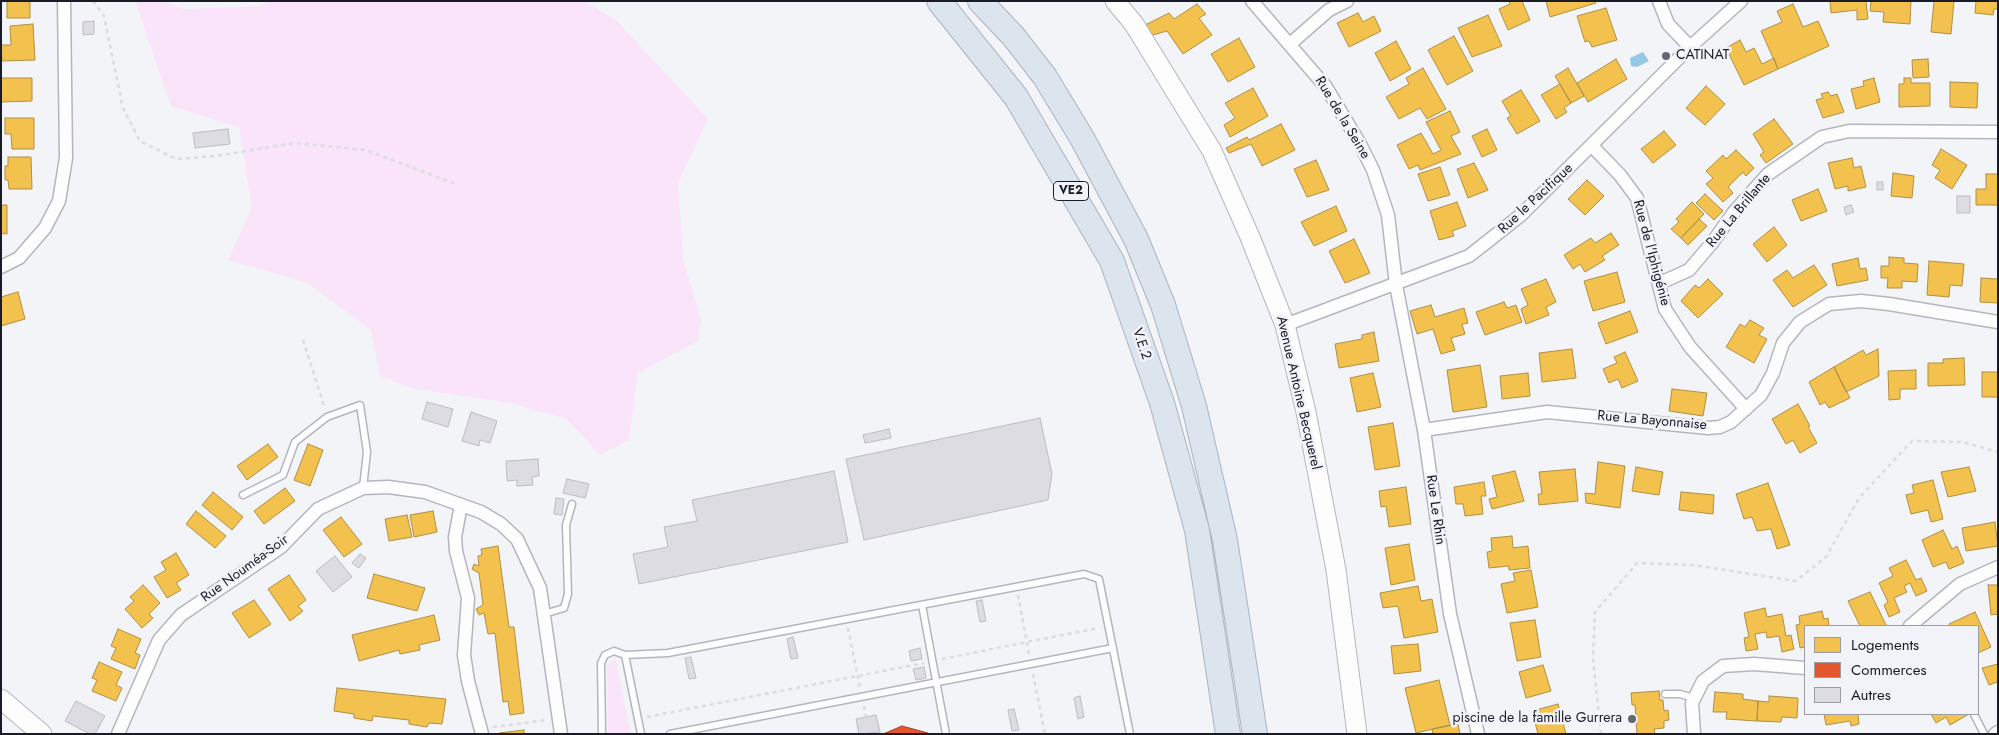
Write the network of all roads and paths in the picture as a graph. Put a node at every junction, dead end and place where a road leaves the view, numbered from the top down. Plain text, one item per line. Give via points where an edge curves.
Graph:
1 (64, 1) edge
2 (93, 1) edge
3 (939, 1) edge
4 (980, 1) edge
5 (1116, 1) edge
6 (1252, 1) edge
7 (1347, 1) edge
8 (1659, 1) edge
9 (1741, 1) edge
10 (1290, 44) junction
11 (1690, 47) junction
12 (1998, 132) edge
13 (1592, 146) junction
14 (458, 185) dead end
15 (1, 267) edge
16 (1660, 283) junction
17 (1396, 285) junction
18 (1998, 322) edge
19 (1285, 325) junction
20 (304, 340) dead end
21 (1746, 409) junction
22 (328, 417) junction
23 (1424, 430) junction
24 (1998, 452) edge
25 (363, 488) junction
26 (243, 495) dead end
27 (572, 504) dead end
28 (462, 505) junction
29 (1998, 567) edge
30 (922, 605) junction
31 (544, 614) junction
32 (846, 619) junction
33 (1911, 625) edge
34 (1108, 626) junction
35 (1113, 648) junction
36 (625, 655) junction
37 (932, 661) junction
38 (1804, 668) edge
39 (858, 676) junction
40 (1220, 680) junction
41 (936, 683) junction
42 (1248, 691) junction
43 (1665, 694) dead end
44 (862, 697) junction
45 (1694, 698) junction
46 (1, 700) edge
47 (1974, 715) edge
48 (866, 717) dead end
49 (638, 718) junction
50 (559, 719) junction
51 (482, 731) edge
52 (42, 734) edge
53 (118, 734) edge
54 (561, 734) edge
55 (602, 734) edge
56 (642, 734) edge
57 (670, 734) edge
58 (946, 734) edge
59 (1130, 734) edge
60 (1218, 734) edge
61 (1228, 734) edge
62 (1255, 734) edge
63 (1262, 734) edge
64 (1357, 734) edge
65 (1478, 734) edge
66 (1601, 734) edge
67 (1694, 734) edge
68 (1984, 734) edge

1 - 15 street via 66,158 59,201 45,228 19,258
2 - 14 path via 104,16 123,108 140,141 176,159 294,143 366,150
3 - 40 highway, V.E.2 / VE2 via 1016,97 1112,262 1162,403 1197,530
4 - 42 highway, VE2 via 1045,77 1082,138 1136,239 1163,304 1192,398 1226,540
5 - 19 street, Avenue Antoine Becquerel via 1134,24 1212,152
6 - 10 street, Rue de la Seine
7 - 10 street via 1329,10
8 - 11 street via 1668,24
9 - 11 street, Rue le Pacifique
10 - 17 street, Rue de la Seine via 1326,87 1373,170 1388,215
11 - 13 street, Rue le Pacifique
12 - 16 street, Rue La Brillante via 1849,131 1822,137 1768,174 1689,270
13 - 16 street, Rue de l'Iphigénie via 1637,198
13 - 17 street, Rue le Pacifique via 1521,216 1469,256
16 - 21 street, Rue de l'Iphigénie via 1665,309 1690,347
17 - 19 street, Rue le Pacifique
17 - 23 street, Rue Le Rhin
18 - 21 street, Rue La Bayonnaise via 1861,301 1829,304 1800,322 1783,343 1773,373 1761,394
19 - 64 street, Avenue Antoine Becquerel via 1306,412 1336,570
20 - 22 path
21 - 23 street, Rue La Bayonnaise via 1731,422 1708,428 1548,412
22 - 25 lane via 360,405 367,452
22 - 26 lane via 295,442 283,475
23 - 65 street, Rue Le Rhin via 1450,614
24 - 66 path via 1962,442 1912,441 1858,498 1826,557 1796,581 1693,565 1637,563 1595,612 1593,659
25 - 28 street, Rue Nouméa-Soir via 388,487 424,492
25 - 53 street, Rue Nouméa-Soir via 318,509 281,547 181,615 159,640
27 - 31 lane via 566,526 568,594 564,608
28 - 31 street, Rue Nouméa-Soir via 501,524 517,539 540,588
28 - 51 street via 455,537 468,598 464,655
29 - 33 street via 1960,584
30 - 32 lane
30 - 34 lane via 1084,574 1099,579
30 - 37 lane
31 - 50 street, Rue Nouméa-Soir
32 - 36 lane via 668,653
32 - 39 path
34 - 35 lane
34 - 37 path
35 - 41 lane
35 - 59 lane
36 - 49 lane
36 - 55 lane via 614,651 605,655 601,663
37 - 39 path
37 - 41 lane
38 - 45 street via 1754,664 1723,666 1703,681
39 - 44 path
39 - 49 path
40 - 60 highway
40 - 61 highway, V.E.2 / VE2
41 - 44 lane
41 - 58 lane
42 - 62 highway, VE2
42 - 63 highway
43 - 45 lane
44 - 48 path
44 - 57 lane
45 - 67 street
46 - 52 street
47 - 68 lane
49 - 56 lane
50 - 51 path
50 - 54 street, Rue Nouméa-Soir

